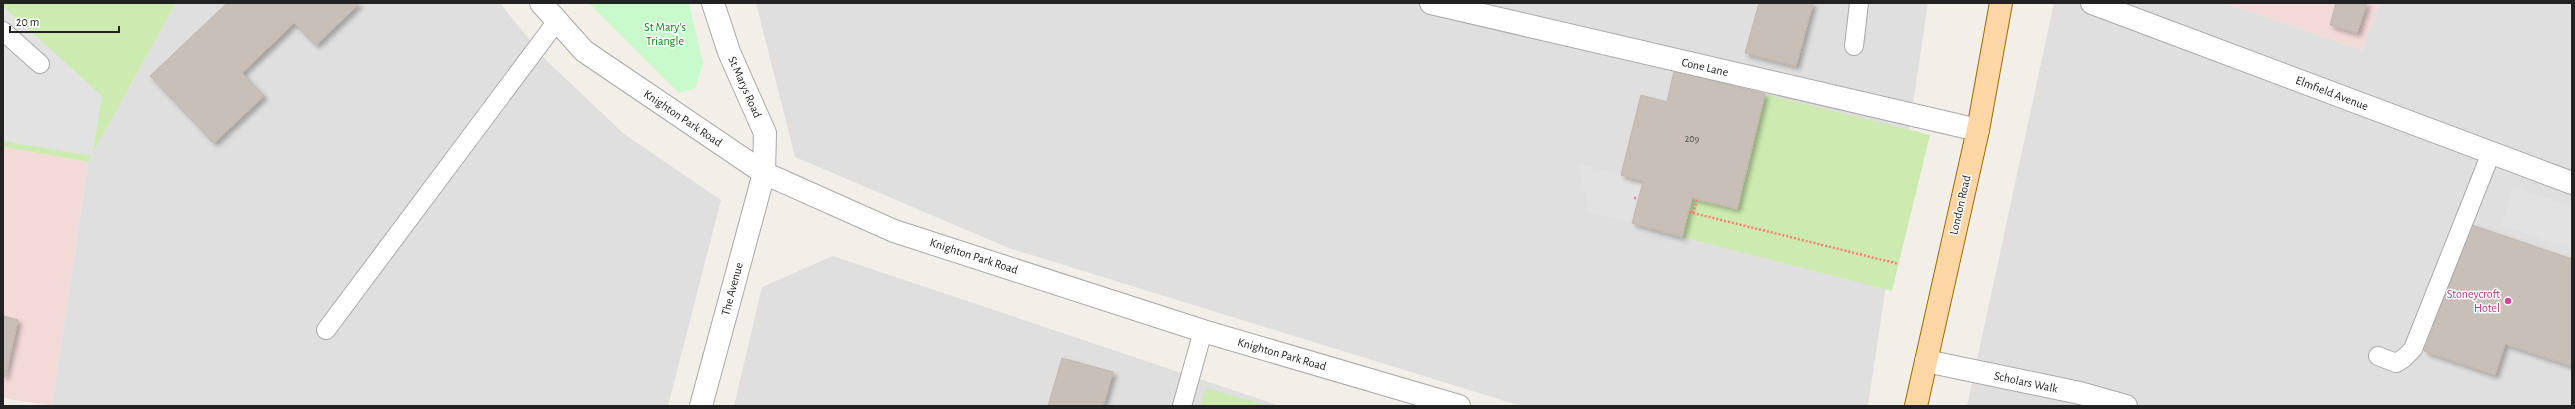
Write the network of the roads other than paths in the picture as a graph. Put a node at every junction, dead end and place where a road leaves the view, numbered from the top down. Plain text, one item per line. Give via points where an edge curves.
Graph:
1 (541, 3) edge
2 (714, 3) edge
3 (1431, 3) edge
4 (1859, 3) edge
5 (2001, 3) edge
6 (2092, 3) edge
7 (557, 21) junction
8 (3, 31) edge
9 (1854, 46) dead end
10 (40, 64) dead end
11 (1978, 130) junction
12 (2490, 153) junction
13 (764, 172) junction
14 (2572, 183) edge
15 (326, 330) dead end
16 (1203, 331) junction
17 (2378, 356) dead end
18 (1926, 361) junction
19 (1424, 401) edge
20 (701, 406) edge
21 (1182, 406) edge
22 (1459, 406) edge
23 (1916, 406) edge
24 (2126, 406) edge

1 - 7 street, Knighton Park Road
2 - 13 street, St Marys Road via 729,52 765,133
3 - 11 street, Cone Lane
4 - 9 lane
5 - 11 main road, London Road
6 - 12 street, Elmfield Avenue
7 - 13 street, Knighton Park Road via 584,51
7 - 15 lane
8 - 10 lane
11 - 18 main road, London Road
12 - 14 street, Elmfield Avenue
12 - 17 lane via 2413,349 2396,363
13 - 16 street, Knighton Park Road via 894,230
13 - 20 street, The Avenue
16 - 19 street, Knighton Park Road
16 - 21 lane
18 - 23 main road, London Road
18 - 24 street, Scholars Walk via 2080,393
19 - 22 street, Knighton Park Road

